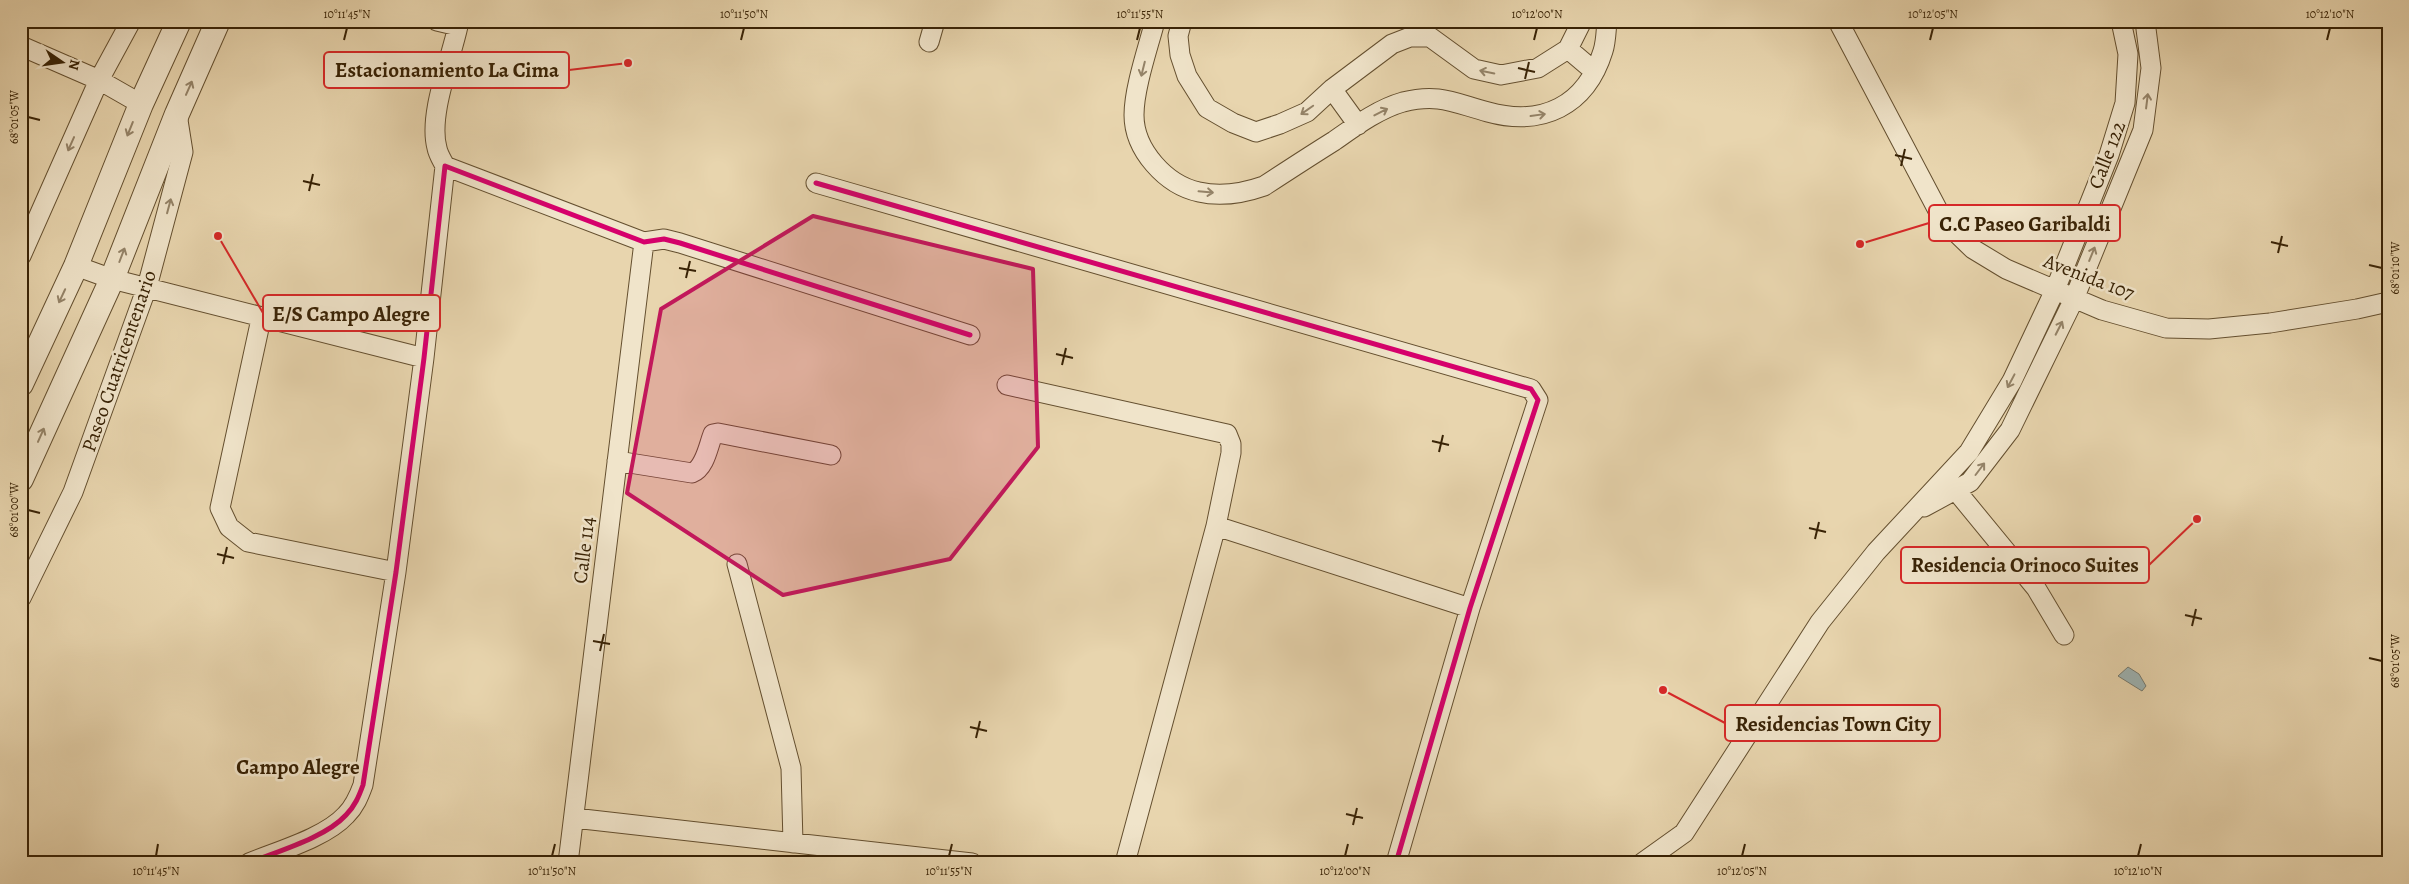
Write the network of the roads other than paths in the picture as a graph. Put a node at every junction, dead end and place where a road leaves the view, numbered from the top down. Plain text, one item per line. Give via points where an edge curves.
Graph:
1 (131, 21) edge
2 (179, 21) edge
3 (218, 21) edge
4 (437, 21) edge
5 (935, 21) edge
6 (1155, 21) edge
7 (1182, 21) edge
8 (1582, 21) edge
9 (1607, 21) edge
10 (1838, 21) edge
11 (2121, 21) edge
12 (2145, 21) edge
13 (929, 42) dead end
14 (21, 46) edge
15 (1568, 49) junction
16 (1594, 71) junction
17 (99, 80) junction
18 (1332, 89) junction
19 (140, 104) junction
20 (177, 114) junction
21 (1358, 125) junction
22 (445, 166) junction
23 (816, 183) dead end
24 (644, 242) junction
25 (21, 256) edge
26 (76, 266) junction
27 (112, 279) junction
28 (147, 287) junction
29 (2056, 290) junction
30 (2074, 299) junction
31 (2388, 302) edge
32 (261, 319) junction
33 (970, 335) dead end
34 (424, 358) junction
35 (21, 384) edge
36 (1007, 386) dead end
37 (831, 455) dead end
38 (617, 461) junction
39 (21, 480) edge
40 (1950, 484) junction
41 (1216, 526) junction
42 (737, 564) dead end
43 (396, 572) junction
44 (21, 598) edge
45 (1470, 608) junction
46 (2064, 635) dead end
47 (574, 818) junction
48 (793, 843) junction
49 (967, 862) edge
50 (250, 863) edge
51 (568, 863) edge
52 (1125, 863) edge
53 (1396, 863) edge
54 (1642, 863) edge

1 - 17 street
2 - 19 street
20 -> 3 street, Paseo Cuatricentenario
4 - 22 street via 458,26 435,132 437,148
5 - 13 street
6 -> 21 street via 1134,115 1137,138 1158,168 1177,182 1199,192 1245,193 1264,186
18 -> 7 street via 1306,112 1280,124 1256,132 1232,123 1207,108 1187,76 1178,36
8 - 15 street
9 - 16 street via 1603,51
10 - 29 street, Avenida 107 via 1943,220 1973,250 2006,269
11 - 29 street, Calle 122 via 2128,54 2125,102 2109,155
30 -> 12 street, Calle 122 via 2143,130 2151,68
14 - 17 street
15 - 16 street
15 -> 18 street via 1538,68 1502,75 1474,69 1430,37 1410,36 1392,44
21 -> 16 street via 1400,103 1419,99 1440,98 1489,113 1539,116 1568,104 1581,93
17 - 19 street
17 -> 25 street
18 - 21 street
19 -> 26 street
27 -> 20 street, Paseo Cuatricentenario
28 -> 20 street, Paseo Cuatricentenario via 183,152
22 - 24 street
22 - 34 street
23 - 45 street via 1531,389 1538,400
24 - 33 street via 664,239 680,243
24 - 38 street, Calle 114
26 - 27 street
26 -> 35 street
27 - 28 street
39 -> 27 street, Paseo Cuatricentenario
28 - 32 street
28 - 44 street, Paseo Cuatricentenario via 73,492
29 - 30 street, Avenida 107
29 -> 40 street, Calle 122 via 2012,381
30 - 31 street, Avenida 107 via 2166,328 2209,329 2357,310
40 -> 30 street, Calle 122 via 1970,482 2010,430
32 - 34 street
32 - 43 street via 220,508 229,527 248,542
34 - 43 street
36 - 41 street via 1227,434 1231,453
37 - 38 street via 718,433 713,434 702,465 692,473
38 - 47 street, Calle 114
40 - 46 street via 2036,588
40 - 54 street via 1909,516 1876,552 1820,622 1684,833
41 - 45 street
41 - 52 street
42 - 48 street via 791,768
43 - 50 street via 368,764 356,802 346,816 317,834
45 - 53 street
47 - 48 street
47 - 51 street, Calle 114
48 - 49 street

